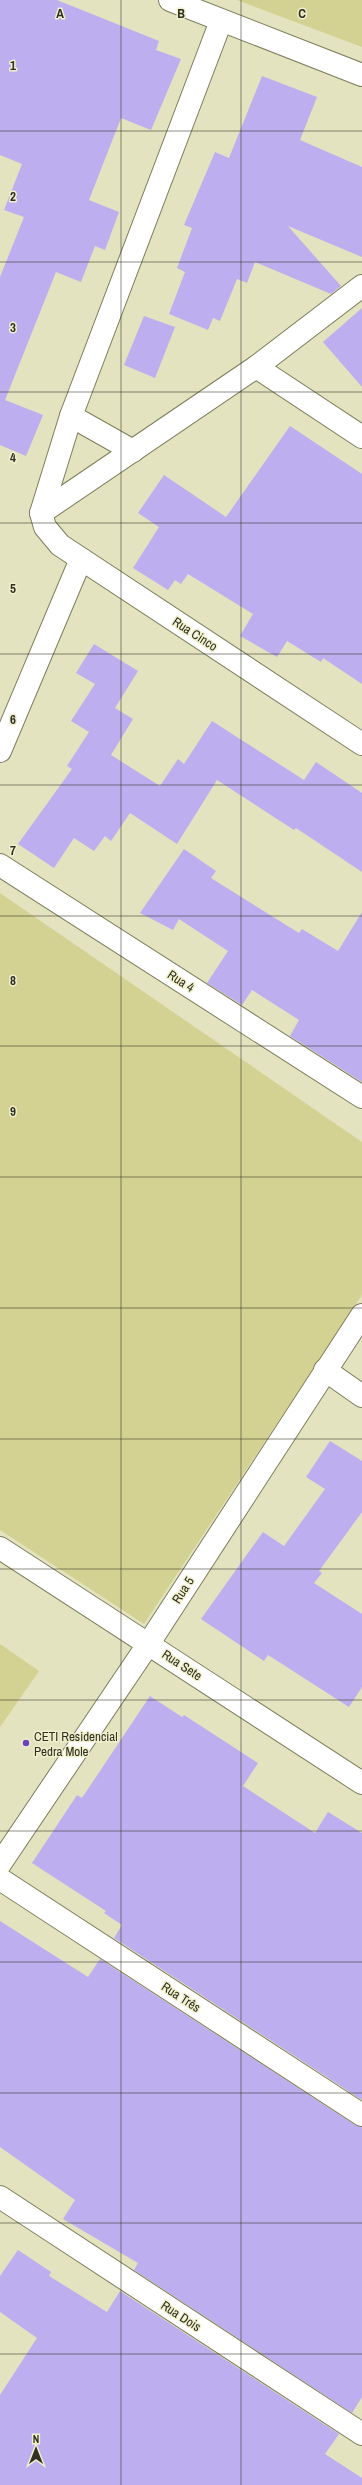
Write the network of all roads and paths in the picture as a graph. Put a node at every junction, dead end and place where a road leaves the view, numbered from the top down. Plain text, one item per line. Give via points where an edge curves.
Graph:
1 (170, 0) edge
2 (222, 21) junction
3 (362, 75) edge
4 (362, 286) edge
5 (256, 367) junction
6 (71, 416) junction
7 (362, 438) edge
8 (133, 451) junction
9 (41, 513) junction
10 (81, 559) junction
11 (362, 744) edge
12 (0, 752) edge
13 (0, 864) edge
14 (362, 1097) edge
15 (362, 1315) edge
16 (325, 1370) junction
17 (362, 1396) edge
18 (0, 1548) edge
19 (149, 1643) junction
20 (362, 1783) edge
21 (0, 1864) edge
22 (0, 1879) edge
23 (362, 2115) edge
24 (0, 2197) edge
25 (362, 2434) edge

1 - 2 street
2 - 3 street
2 - 6 street
4 - 5 street
5 - 7 street
5 - 8 street
6 - 8 street
6 - 9 street
8 - 9 street
9 - 10 street, Rua Cinco via 45,526 60,545
10 - 11 street, Rua Cinco
10 - 12 street
13 - 14 street, Rua 4
15 - 16 street, Rua 5
16 - 17 street
16 - 19 street, Rua 5
18 - 19 street, Rua Sete
19 - 20 street, Rua Sete
19 - 21 street, Rua 5
22 - 23 street, Rua Três
24 - 25 street, Rua Dois

